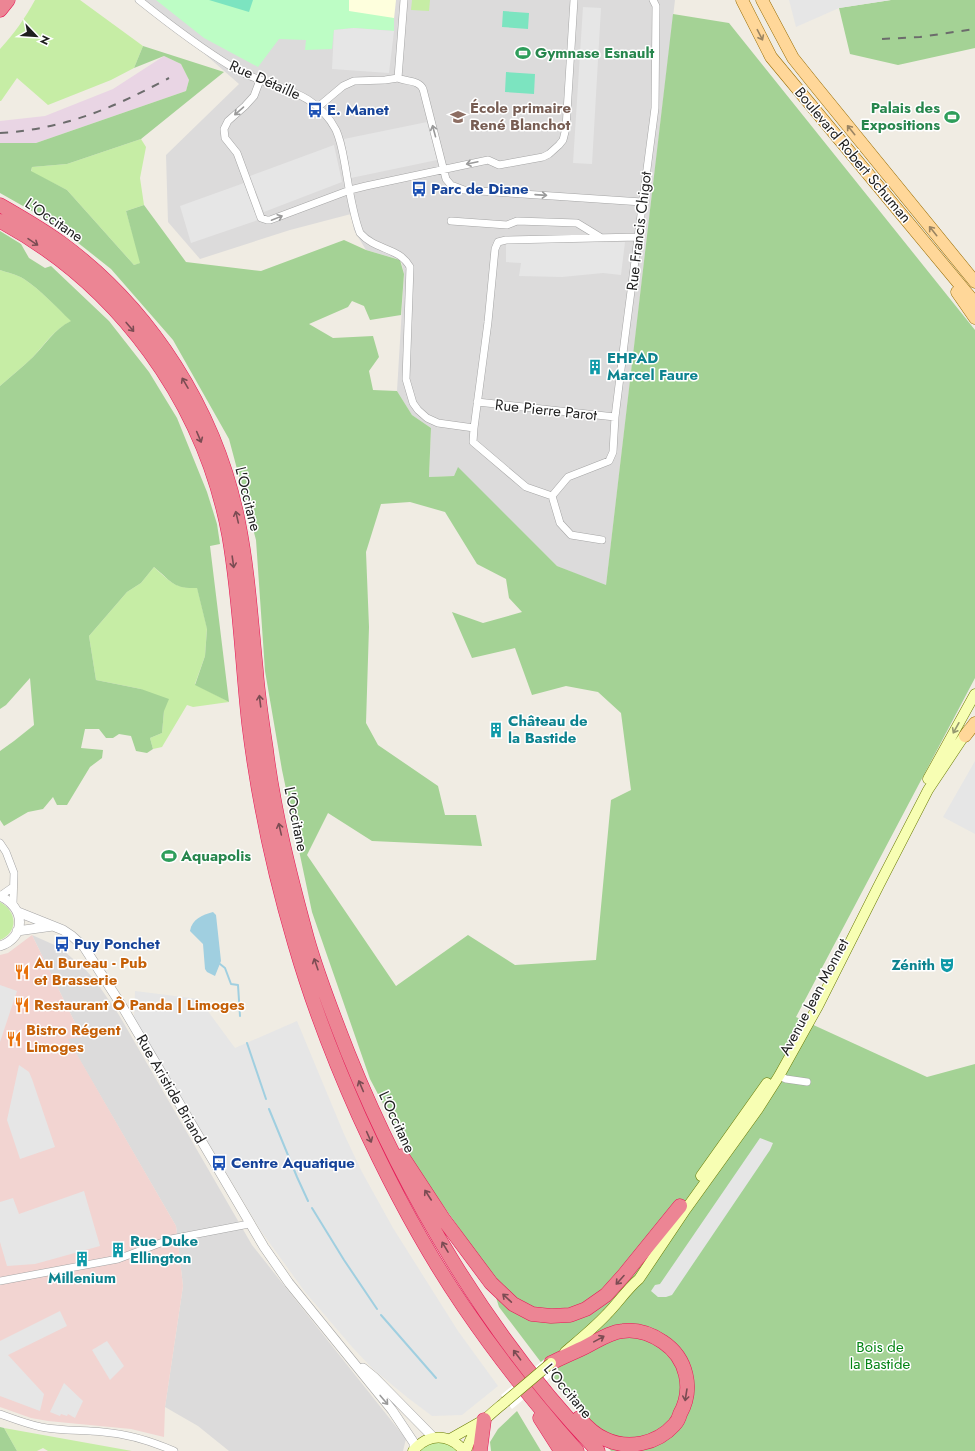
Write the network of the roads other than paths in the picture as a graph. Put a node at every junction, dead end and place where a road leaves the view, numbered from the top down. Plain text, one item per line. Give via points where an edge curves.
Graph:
1 (8, 0) edge
2 (139, 0) edge
3 (404, 0) edge
4 (574, 0) edge
5 (653, 0) edge
6 (742, 0) edge
7 (762, 0) edge
8 (0, 10) edge
9 (398, 78) junction
10 (260, 80) junction
11 (318, 107) junction
12 (444, 169) junction
13 (350, 190) junction
14 (642, 202) junction
15 (0, 205) edge
16 (0, 221) edge
17 (450, 221) dead end
18 (916, 232) junction
19 (600, 237) junction
20 (638, 237) junction
21 (958, 261) junction
22 (975, 278) edge
23 (975, 282) edge
24 (975, 303) edge
25 (975, 318) edge
26 (477, 402) junction
27 (615, 417) junction
28 (474, 428) junction
29 (552, 496) junction
30 (602, 540) dead end
31 (975, 694) edge
32 (975, 718) edge
33 (975, 722) edge
34 (965, 736) junction
35 (0, 843) edge
36 (13, 887) junction
37 (0, 896) edge
38 (16, 908) junction
39 (53, 926) junction
40 (17, 931) junction
41 (0, 946) edge
42 (779, 1076) junction
43 (807, 1082) dead end
44 (377, 1122) junction
45 (680, 1206) junction
46 (249, 1224) junction
47 (0, 1281) edge
48 (631, 1286) junction
49 (350, 1358) junction
50 (551, 1363) junction
51 (517, 1378) junction
52 (550, 1396) junction
53 (0, 1414) edge
54 (484, 1420) junction
55 (433, 1437) junction
56 (551, 1437) junction
57 (450, 1439) junction
58 (414, 1450) edge
59 (174, 1451) edge
60 (465, 1451) edge
61 (480, 1451) edge
62 (557, 1451) edge
63 (561, 1451) edge
64 (577, 1451) edge
65 (598, 1451) edge

1 - 8 highway
2 - 10 street, Rue Détaille via 204,50
3 - 9 street
4 -> 12 street via 566,128 563,140 543,157 500,165 488,160
5 - 14 street, Rue Francis Chigot via 656,6 655,108
6 -> 18 main road, Boulevard Robert Schuman via 770,56
21 -> 7 main road, Boulevard Robert Schuman via 793,58
9 - 11 street via 354,81 343,86
12 -> 9 street via 422,86
10 - 11 street, Rue Détaille via 302,96
10 -> 13 street via 254,96 228,121 224,129 225,138 237,153 261,218 270,220
11 - 13 street, Rue Détaille via 337,132
12 - 13 street
12 -> 14 street via 446,179 451,185 464,190
13 - 28 street, Rue Détaille via 360,233 374,245 400,255 410,267 406,379 413,403 427,418 438,423
14 - 20 street, Rue Francis Chigot
44 -> 15 highway, L'Occitane via 334,1018 308,941 289,867 267,760 239,525 213,440 187,385 166,351 137,314 111,286 61,243
16 -> 51 highway, L'Occitane via 71,268 111,305 151,354 196,430 215,479 234,563 249,726 273,862 295,947 339,1070 402,1206 464,1307
17 - 19 street via 507,225 517,221 577,223
18 - 24 main road, Boulevard Robert Schuman
18 - 25 main road
19 - 20 street
19 - 26 street via 514,239 498,242 495,249
20 - 27 street, Rue Francis Chigot
21 - 22 main road
21 - 23 main road, Boulevard Robert Schuman
26 - 27 street, Rue Pierre Parot
26 - 28 street
27 - 29 street, Rue Francis Chigot via 613,452 609,461 568,477
28 - 29 street via 473,442 514,478 526,487
29 - 30 street via 560,523 571,535
31 -> 45 main road, Avenue Jean Monnet via 877,875 787,1052
32 - 34 main road, Avenue Jean Monnet
33 - 34 main road
34 - 42 main road, Avenue Jean Monnet via 928,790 818,1006
35 - 36 street via 14,873
36 - 37 street
36 - 38 street
37 - 38 street, Rue Aristide Briand
38 - 39 street, Rue Aristide Briand
38 - 40 street via 19,922
39 - 40 street
39 - 46 street, Rue Aristide Briand via 77,940 93,960
40 - 41 street via 13,939
42 - 43 street
42 - 48 main road, Avenue Jean Monnet via 639,1279
45 -> 44 highway via 606,1295 586,1309 570,1315 532,1314 513,1304 491,1283
52 -> 44 highway, L'Occitane via 517,1355 453,1261 405,1178
45 - 48 main road, Avenue Jean Monnet via 644,1260
46 - 47 street via 171,1239 118,1258
46 - 49 street, Rue Aristide Briand via 289,1283
48 - 50 main road, Avenue Jean Monnet via 607,1314
49 - 55 street, Rue Aristide Briand via 374,1377
49 -> 58 street, Rue Aristide Briand via 392,1410 414,1443
50 -> 52 highway via 605,1336 622,1331 635,1331 653,1335 671,1347 686,1371 688,1387 684,1407 675,1424 661,1436 647,1442 627,1445 605,1439
50 - 54 main road, Avenue Jean Monnet, bridge
51 - 56 highway
51 - 64 highway, L'Occitane
52 - 65 highway, L'Occitane
53 - 59 street via 42,1427 130,1435
54 - 57 main road, Avenue Jean Monnet
54 - 60 main road, Avenue Jean Monnet via 471,1437
54 - 61 highway
55 - 57 main road
55 - 58 main road
56 - 62 highway
56 - 63 highway
57 - 60 main road

